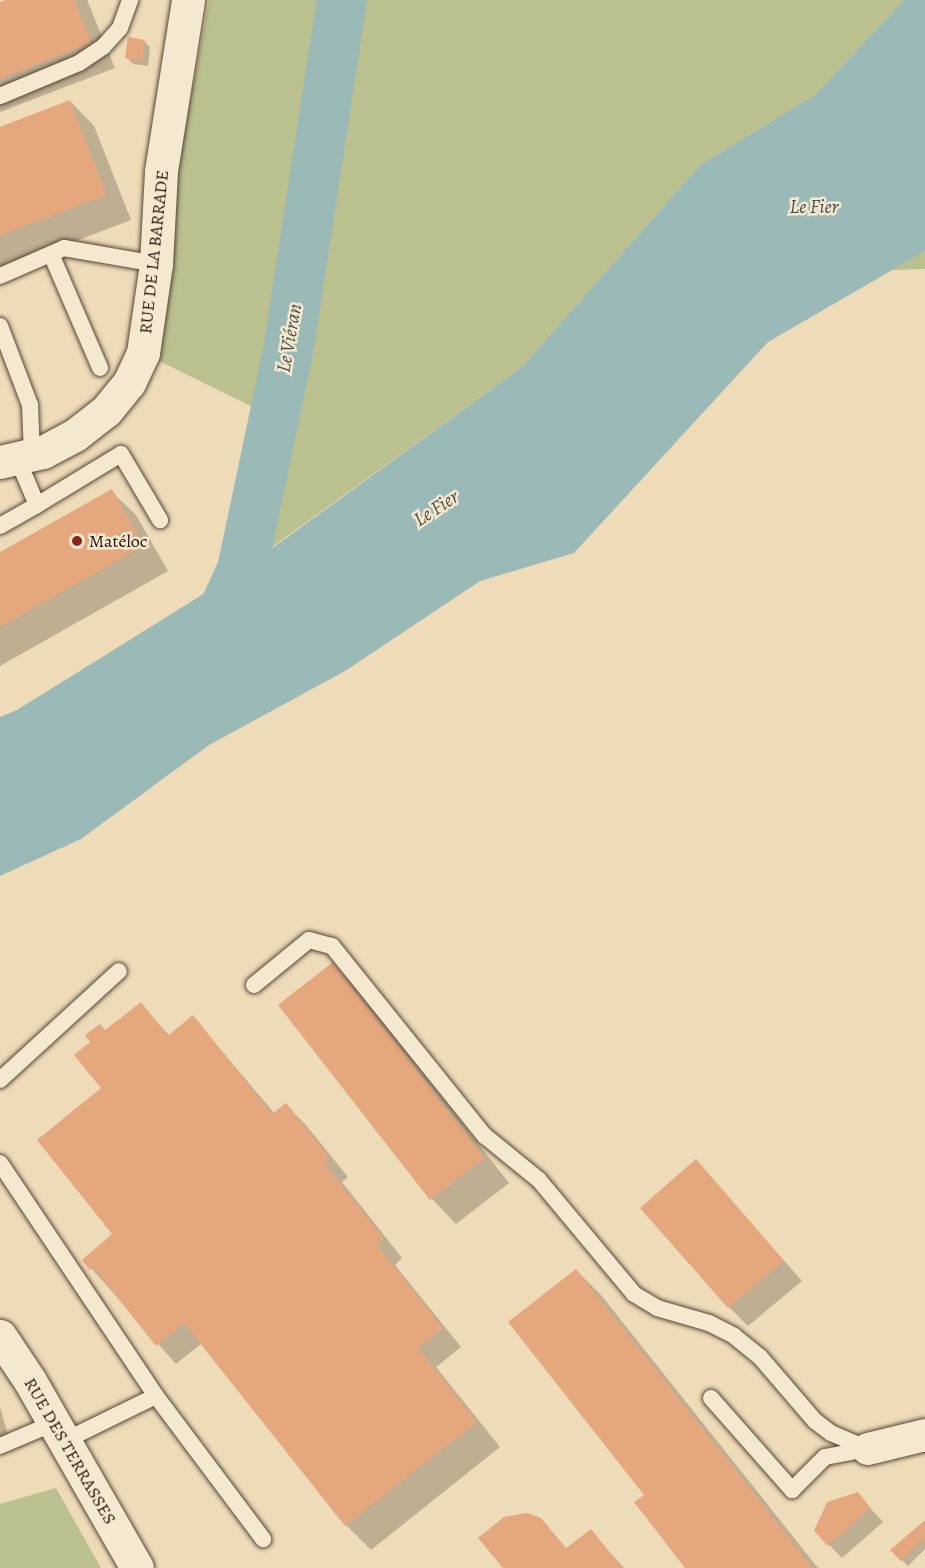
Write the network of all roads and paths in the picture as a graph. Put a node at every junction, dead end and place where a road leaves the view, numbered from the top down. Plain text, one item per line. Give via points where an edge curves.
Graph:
1 (130, 0) edge
2 (188, 0) edge
3 (0, 96) edge
4 (51, 254) junction
5 (156, 264) junction
6 (0, 276) edge
7 (0, 326) edge
8 (100, 368) dead end
9 (16, 458) edge
10 (37, 505) junction
11 (160, 520) dead end
12 (0, 526) edge
13 (119, 971) dead end
14 (254, 985) dead end
15 (0, 1080) edge
16 (0, 1164) edge
17 (0, 1336) edge
18 (156, 1396) junction
19 (711, 1398) dead end
20 (59, 1432) junction
21 (925, 1435) edge
22 (0, 1446) edge
23 (868, 1449) junction
24 (263, 1539) dead end
25 (137, 1568) edge

1 - 3 lane via 120,28 104,47 79,63
2 - 5 street, RUE DE LA BARRADE via 161,171
4 - 5 lane via 64,248
4 - 6 lane
4 - 8 lane
5 - 9 street, RUE DE LA BARRADE via 143,353 129,383 106,411 75,435
7 - 9 lane via 30,405
9 - 10 lane
10 - 11 lane via 121,454
10 - 12 lane
13 - 15 lane
14 - 23 lane via 309,940 332,946 485,1136 539,1180 634,1294 657,1308 709,1323 734,1336 760,1357 815,1421 831,1433
16 - 18 lane
17 - 20 street, RUE DES TERRASSES
18 - 20 lane
18 - 24 lane
19 - 23 lane via 792,1490 825,1457
20 - 22 lane
20 - 25 street, RUE DES TERRASSES
21 - 23 street

